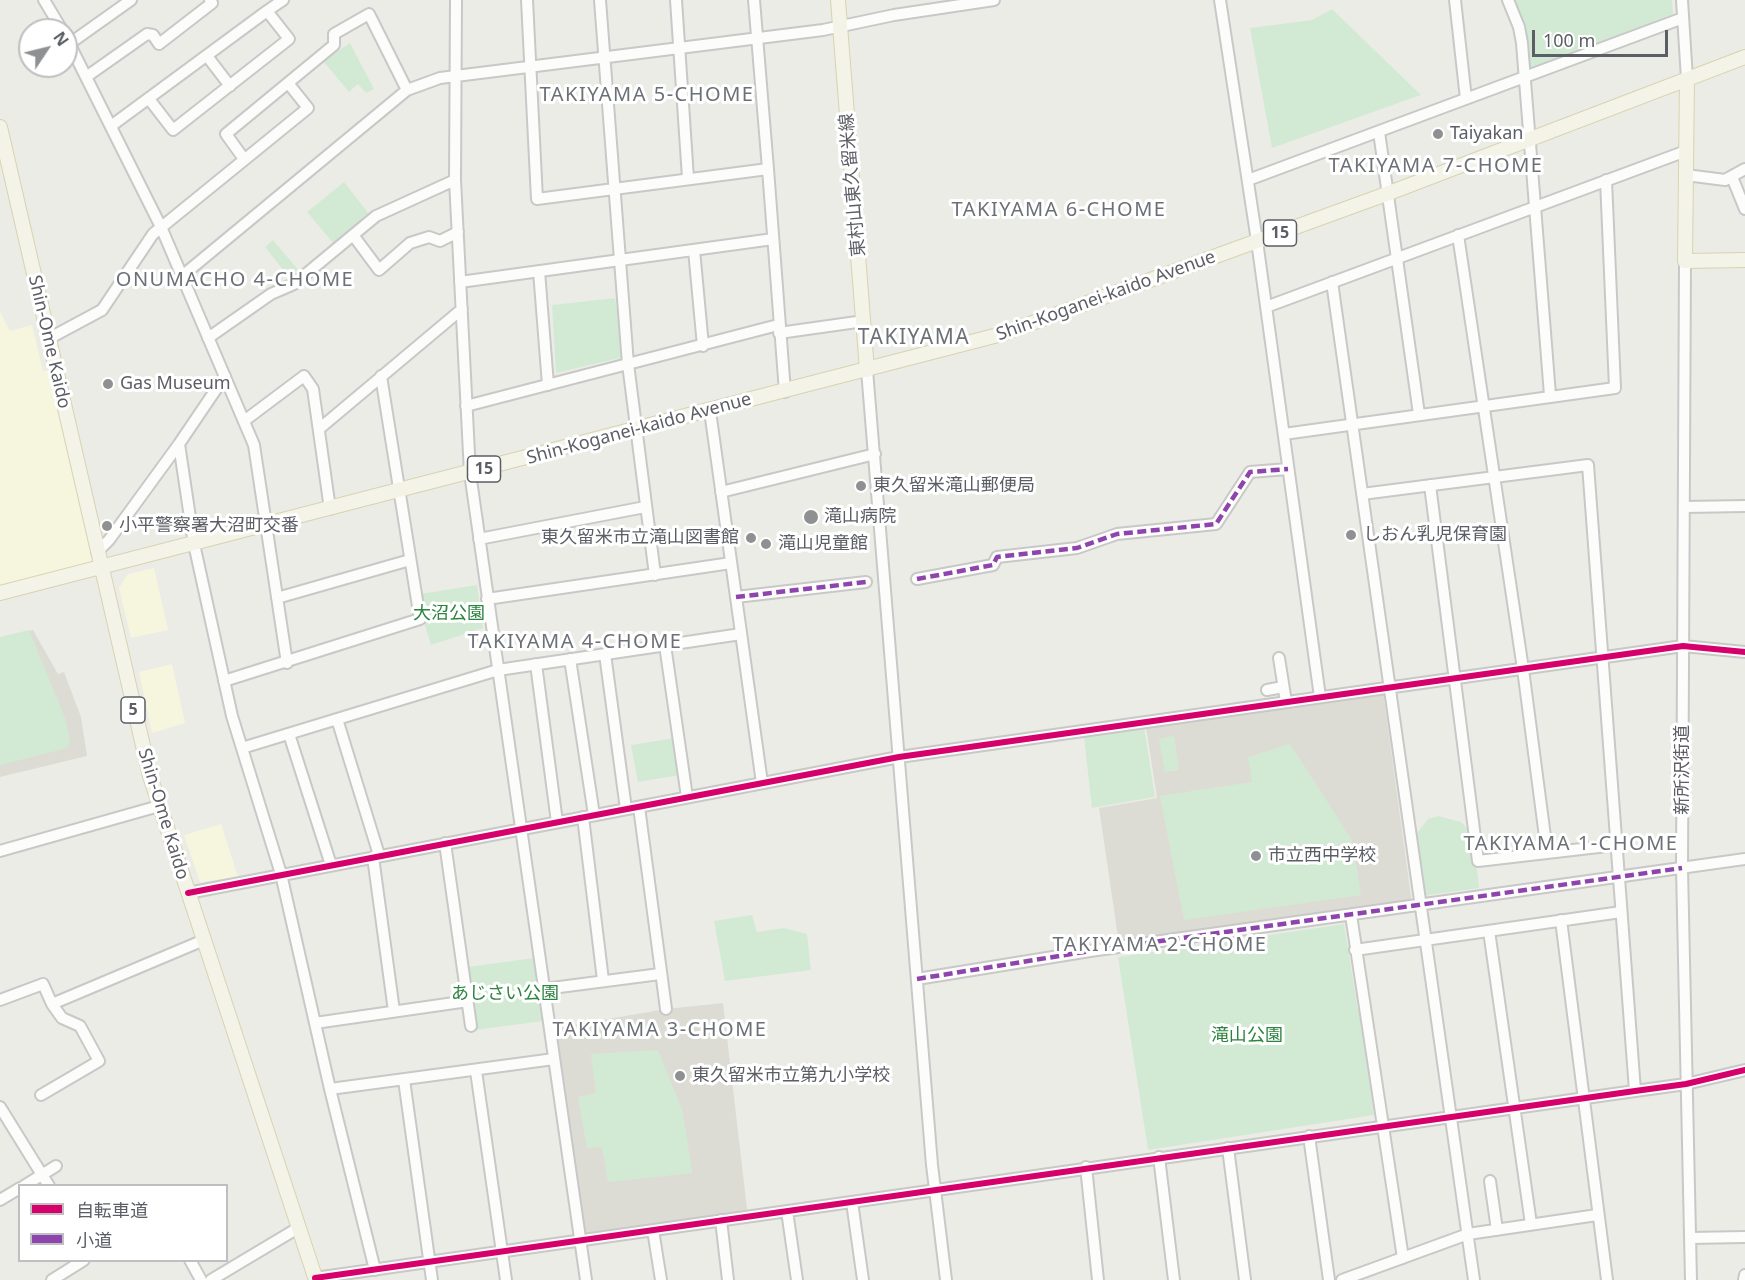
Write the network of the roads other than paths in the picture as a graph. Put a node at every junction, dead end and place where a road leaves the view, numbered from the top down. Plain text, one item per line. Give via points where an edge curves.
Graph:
1 (44, 0) edge
2 (130, 0) edge
3 (210, 0) edge
4 (283, 0) edge
5 (456, 0) edge
6 (527, 0) edge
7 (600, 0) edge
8 (676, 0) edge
9 (754, 0) edge
10 (838, 0) edge
11 (994, 0) edge
12 (1220, 0) edge
13 (1455, 0) edge
14 (1508, 0) edge
15 (1682, 0) edge
16 (267, 11) junction
17 (55, 18) edge
18 (1683, 18) junction
19 (840, 26) junction
20 (78, 34) edge
21 (757, 36) junction
22 (680, 47) junction
23 (207, 56) junction
24 (604, 56) junction
25 (1745, 57) edge
26 (78, 61) edge
27 (531, 67) junction
28 (454, 76) junction
29 (86, 77) junction
30 (1523, 78) junction
31 (1687, 79) junction
32 (288, 83) junction
33 (230, 86) junction
34 (408, 90) junction
35 (148, 99) junction
36 (1466, 99) junction
37 (111, 126) junction
38 (0, 127) edge
39 (1379, 132) junction
40 (1529, 140) junction
41 (1686, 151) junction
42 (244, 159) junction
43 (768, 169) junction
44 (1745, 169) edge
45 (1686, 175) junction
46 (1732, 177) junction
47 (688, 178) junction
48 (455, 180) junction
49 (1248, 180) junction
50 (1606, 180) junction
51 (615, 189) junction
52 (1389, 193) junction
53 (1533, 207) junction
54 (1745, 209) edge
55 (162, 227) junction
56 (458, 231) junction
57 (353, 235) junction
58 (1458, 236) junction
59 (773, 239) junction
60 (1257, 241) junction
61 (694, 250) junction
62 (1398, 258) junction
63 (620, 260) junction
64 (1745, 260) edge
65 (1685, 261) junction
66 (539, 271) junction
67 (182, 276) junction
68 (460, 282) junction
69 (1332, 282) junction
70 (1266, 307) junction
71 (462, 309) junction
72 (864, 321) junction
73 (779, 329) junction
74 (208, 338) junction
75 (48, 339) junction
76 (703, 346) junction
77 (628, 364) junction
78 (867, 370) junction
79 (225, 376) junction
80 (381, 376) junction
81 (548, 385) junction
82 (785, 392) junction
83 (1550, 395) junction
84 (1483, 405) junction
85 (466, 406) junction
86 (710, 411) junction
87 (1419, 414) junction
88 (244, 420) junction
89 (1352, 424) junction
90 (319, 429) junction
91 (635, 430) junction
92 (1284, 434) junction
93 (178, 444) junction
94 (875, 454) junction
95 (1288, 469) junction
96 (470, 473) junction
97 (1493, 477) junction
98 (1430, 485) junction
99 (401, 491) junction
100 (721, 492) junction
101 (1362, 494) junction
102 (1745, 506) edge
103 (645, 507) junction
104 (1685, 507) junction
105 (330, 510) junction
106 (264, 526) junction
107 (479, 539) junction
108 (194, 544) junction
109 (97, 552) junction
110 (410, 560) junction
111 (731, 563) junction
112 (101, 567) junction
113 (655, 575) junction
114 (917, 579) dead end
115 (866, 582) dead end
116 (0, 593) edge
117 (736, 597) junction
118 (277, 598) junction
119 (487, 599) junction
120 (741, 634) junction
121 (665, 645) junction
122 (1683, 646) junction
123 (1745, 652) edge
124 (605, 654) junction
125 (1280, 658) dead end
126 (1603, 658) junction
127 (570, 659) junction
128 (287, 663) junction
129 (536, 664) junction
130 (1523, 669) junction
131 (498, 670) junction
132 (1456, 679) junction
133 (224, 681) junction
134 (1283, 687) junction
135 (1389, 688) junction
136 (1267, 690) dead end
137 (1320, 697) junction
138 (1286, 702) junction
139 (337, 719) junction
140 (289, 734) junction
141 (242, 748) junction
142 (899, 757) junction
143 (762, 783) junction
144 (687, 797) junction
145 (159, 806) junction
146 (639, 807) junction
147 (626, 809) junction
148 (588, 816) junction
149 (557, 822) junction
150 (521, 829) junction
151 (445, 843) junction
152 (1616, 845) junction
153 (0, 851) edge
154 (1547, 852) junction
155 (376, 856) junction
156 (1745, 859) edge
157 (331, 865) junction
158 (1682, 868) junction
159 (281, 874) junction
160 (1618, 877) junction
161 (188, 893) junction
162 (1420, 905) junction
163 (1621, 912) junction
164 (1350, 915) junction
165 (1561, 920) junction
166 (1489, 931) junction
167 (204, 940) junction
168 (1426, 940) junction
169 (1355, 950) junction
170 (660, 974) junction
171 (917, 979) junction
172 (603, 980) junction
173 (544, 989) junction
174 (0, 1000) edge
175 (468, 1001) junction
176 (52, 1004) junction
177 (666, 1009) dead end
178 (394, 1011) junction
179 (315, 1023) junction
180 (471, 1026) dead end
181 (554, 1059) junction
182 (1745, 1070) edge
183 (476, 1071) junction
184 (404, 1080) junction
185 (1686, 1084) junction
186 (330, 1089) junction
187 (1635, 1091) junction
188 (40, 1095) dead end
189 (1583, 1098) junction
190 (0, 1107) edge
191 (1516, 1108) junction
192 (1450, 1117) junction
193 (1382, 1126) junction
194 (1309, 1136) junction
195 (1228, 1148) junction
196 (1159, 1157) junction
197 (56, 1166) dead end
198 (1086, 1167) junction
199 (43, 1174) junction
200 (1490, 1181) dead end
201 (26, 1184) edge
202 (48, 1184) edge
203 (18, 1189) edge
204 (934, 1189) junction
205 (0, 1200) edge
206 (852, 1202) junction
207 (787, 1211) junction
208 (1597, 1215) junction
209 (720, 1220) junction
210 (1531, 1224) junction
211 (298, 1228) junction
212 (653, 1230) junction
213 (1497, 1230) junction
214 (1467, 1234) junction
215 (1745, 1237) edge
216 (1690, 1238) junction
217 (581, 1240) junction
218 (502, 1252) junction
219 (1403, 1258) junction
220 (81, 1262) edge
221 (191, 1262) edge
222 (430, 1262) junction
223 (375, 1270) junction
224 (1745, 1275) edge
225 (315, 1279) edge
226 (52, 1280) edge
227 (201, 1280) edge
228 (211, 1280) edge
229 (432, 1280) edge
230 (506, 1280) edge
231 (586, 1280) edge
232 (661, 1280) edge
233 (728, 1280) edge
234 (797, 1280) edge
235 (863, 1280) edge
236 (946, 1280) edge
237 (1098, 1280) edge
238 (1174, 1280) edge
239 (1245, 1280) edge
240 (1329, 1280) edge
241 (1342, 1280) edge
242 (1474, 1280) edge
243 (1607, 1280) edge
244 (1691, 1280) edge
245 (1744, 1280) edge

1 - 17 street
2 - 20 street
3 - 29 street via 212,3 159,44 153,35 147,34
4 - 16 street
5 - 28 street
6 - 27 street
7 - 24 street
8 - 22 street
9 - 21 street
10 - 19 main road, 東村山東久留米線
11 - 19 street
12 - 49 street
13 - 36 street
14 - 30 street via 1520,27
15 - 18 street
16 - 23 street
16 - 33 street via 289,39
18 - 30 street
18 - 31 street
19 - 21 street
19 - 72 main road, 東村山東久留米線
21 - 22 street
21 - 43 street
22 - 24 street
22 - 47 street
23 - 33 street
23 - 35 street
24 - 27 street
24 - 51 street
25 - 31 main road, Shin-Koganei-kaido Avenue / 15
26 - 29 street
27 - 28 street
27 - 51 street via 537,199
28 - 34 street
28 - 48 street
29 - 37 street
30 - 36 street
30 - 40 street
31 - 40 main road, Shin-Koganei-kaido Avenue / 15
31 - 41 main road
32 - 34 street via 334,45 334,34 369,14
32 - 42 street via 226,134
32 - 42 street via 308,108
33 - 35 street via 173,130
34 - 67 street
35 - 37 street
36 - 39 street
37 - 55 street
38 - 75 main road, Shin-Ome Kaido / 5
39 - 49 street
39 - 52 street
40 - 52 main road, Shin-Koganei-kaido Avenue / 15
40 - 53 street
41 - 45 main road
41 - 50 street
42 - 55 street
43 - 47 street
43 - 59 street
44 - 46 street
45 - 46 street via 1725,180
45 - 65 main road
46 - 54 street
47 - 51 street
48 - 56 street
48 - 57 street via 376,216
49 - 60 street
50 - 53 street
50 - 83 street via 1615,388
51 - 63 street
52 - 60 main road, Shin-Koganei-kaido Avenue / 15
52 - 62 street
53 - 58 street
53 - 83 street
55 - 67 street
55 - 75 street via 153,234 102,310
56 - 57 street via 440,241 429,237 410,243 379,270
56 - 68 street
57 - 74 street via 294,284 271,294
58 - 62 street
58 - 84 street
59 - 61 street
59 - 73 street
60 - 70 street
60 - 78 main road, Shin-Koganei-kaido Avenue / 15 via 1002,334
61 - 63 street
61 - 76 street
62 - 69 street
62 - 87 street
63 - 66 street
63 - 77 street
64 - 65 main road
65 - 104 street, 新所沢街道
66 - 68 street
66 - 81 street
67 - 74 street
68 - 71 street
69 - 70 street
69 - 89 street
70 - 92 street
71 - 80 street
71 - 85 street
72 - 73 street
72 - 78 main road, 東村山東久留米線
73 - 76 street
73 - 82 street
74 - 79 street
75 - 109 main road, Shin-Ome Kaido / 5
76 - 77 street
77 - 81 street
77 - 91 street
78 - 82 main road, Shin-Koganei-kaido Avenue / 15
78 - 94 street
79 - 88 street
79 - 93 street
80 - 90 street
80 - 99 street
81 - 85 street
82 - 86 main road, Shin-Koganei-kaido Avenue / 15
83 - 84 street
84 - 87 street
84 - 97 street
85 - 96 street
86 - 91 main road, Shin-Koganei-kaido Avenue / 15
86 - 100 street
87 - 89 street
88 - 90 street via 304,376 313,389
88 - 106 street via 254,445
89 - 92 street
89 - 101 street
90 - 105 street
91 - 96 main road, Shin-Koganei-kaido Avenue / 15
91 - 103 street
92 - 95 street
93 - 108 street
93 - 109 street
94 - 100 street
94 - 142 street
95 - 114 street via 1250,472 1216,524 1117,534 1077,548 997,557 993,565
95 - 137 street
96 - 99 main road, Shin-Koganei-kaido Avenue / 15
96 - 107 street
97 - 98 street
97 - 126 street via 1588,465
97 - 130 street
98 - 101 street
98 - 132 street
99 - 105 main road, Shin-Koganei-kaido Avenue / 15
99 - 110 street
100 - 111 street
101 - 135 street
102 - 104 street
103 - 107 street
103 - 113 street
104 - 122 street, 新所沢街道
105 - 106 main road, Shin-Koganei-kaido Avenue / 15
106 - 108 main road, Shin-Koganei-kaido Avenue / 15
106 - 118 street
107 - 119 street
108 - 112 main road, Shin-Koganei-kaido Avenue / 15
108 - 133 street
109 - 112 main road, Shin-Ome Kaido / 5
110 - 118 street
110 - 128 street via 420,620
111 - 113 street
111 - 117 street
112 - 116 main road, Shin-Koganei-kaido Avenue
112 - 145 main road, Shin-Ome Kaido / 5
113 - 119 street
115 - 117 street
117 - 120 street
118 - 128 street
119 - 131 street
120 - 121 street
120 - 143 street
121 - 124 street
121 - 144 street
122 - 123 street
122 - 126 street
122 - 158 street, 新所沢街道
124 - 127 street
124 - 147 street
125 - 134 street
126 - 130 street
126 - 152 street
127 - 129 street
127 - 148 street
128 - 133 street
129 - 131 street
129 - 149 street
130 - 132 street
130 - 154 street
131 - 139 street
131 - 150 street
132 - 135 street
132 - 154 street via 1478,861
133 - 141 street
134 - 136 street
134 - 138 street
135 - 137 street
135 - 162 street
137 - 138 street
138 - 142 street
139 - 140 street
139 - 155 street
140 - 141 street
140 - 157 street
141 - 159 street
142 - 143 street
142 - 171 street
143 - 144 street
144 - 146 street
145 - 153 street
145 - 161 main road, Shin-Ome Kaido / 5
146 - 147 street
146 - 170 street
147 - 148 street
148 - 149 street
148 - 172 street
149 - 150 street
150 - 151 street
150 - 173 street
151 - 155 street
151 - 175 street
152 - 154 street
152 - 160 street
155 - 157 street
155 - 178 street
156 - 158 street
157 - 159 street
158 - 160 street
158 - 185 street, 新所沢街道
159 - 161 street
159 - 179 street
160 - 162 street
160 - 163 street
161 - 167 main road, Shin-Ome Kaido / 5
162 - 164 street
162 - 168 street
163 - 165 street
163 - 187 street
164 - 169 street
164 - 171 street
165 - 166 street
165 - 189 street
166 - 168 street
166 - 191 street
167 - 176 street
167 - 211 main road, Shin-Ome Kaido / 5
168 - 169 street
168 - 192 street
169 - 193 street
170 - 172 street
170 - 177 street
171 - 204 street
172 - 173 street
173 - 181 street
174 - 176 street via 43,984
175 - 178 street
175 - 180 street
176 - 188 street via 62,1018 80,1026 99,1061
178 - 179 street
179 - 186 street
181 - 183 street
181 - 217 street
182 - 185 street
183 - 184 street
183 - 218 street
184 - 186 street
184 - 222 street
185 - 187 street
185 - 216 street, 新所沢街道
186 - 223 street
187 - 189 street
189 - 191 street
189 - 208 street
190 - 199 street
191 - 192 street
191 - 210 street
192 - 193 street
192 - 214 street
193 - 194 street
193 - 219 street
194 - 195 street
194 - 240 street
195 - 196 street
195 - 239 street
196 - 198 street
196 - 238 street
197 - 199 street
198 - 204 street
198 - 237 street
199 - 201 street
199 - 202 street
200 - 213 street
203 - 205 street
204 - 206 street
204 - 236 street
206 - 207 street
206 - 235 street
207 - 209 street
207 - 234 street
208 - 210 street
208 - 243 street
209 - 212 street
209 - 233 street
210 - 213 street
211 - 225 main road, Shin-Ome Kaido / 5
211 - 228 street
212 - 217 street
212 - 232 street
213 - 214 street
214 - 219 street
214 - 242 street
215 - 216 street
216 - 244 street, 新所沢街道
217 - 218 street
217 - 231 street
218 - 222 street
218 - 230 street
219 - 241 street
220 - 226 street
221 - 227 street
222 - 223 street
222 - 229 street
223 - 225 street
224 - 245 street

